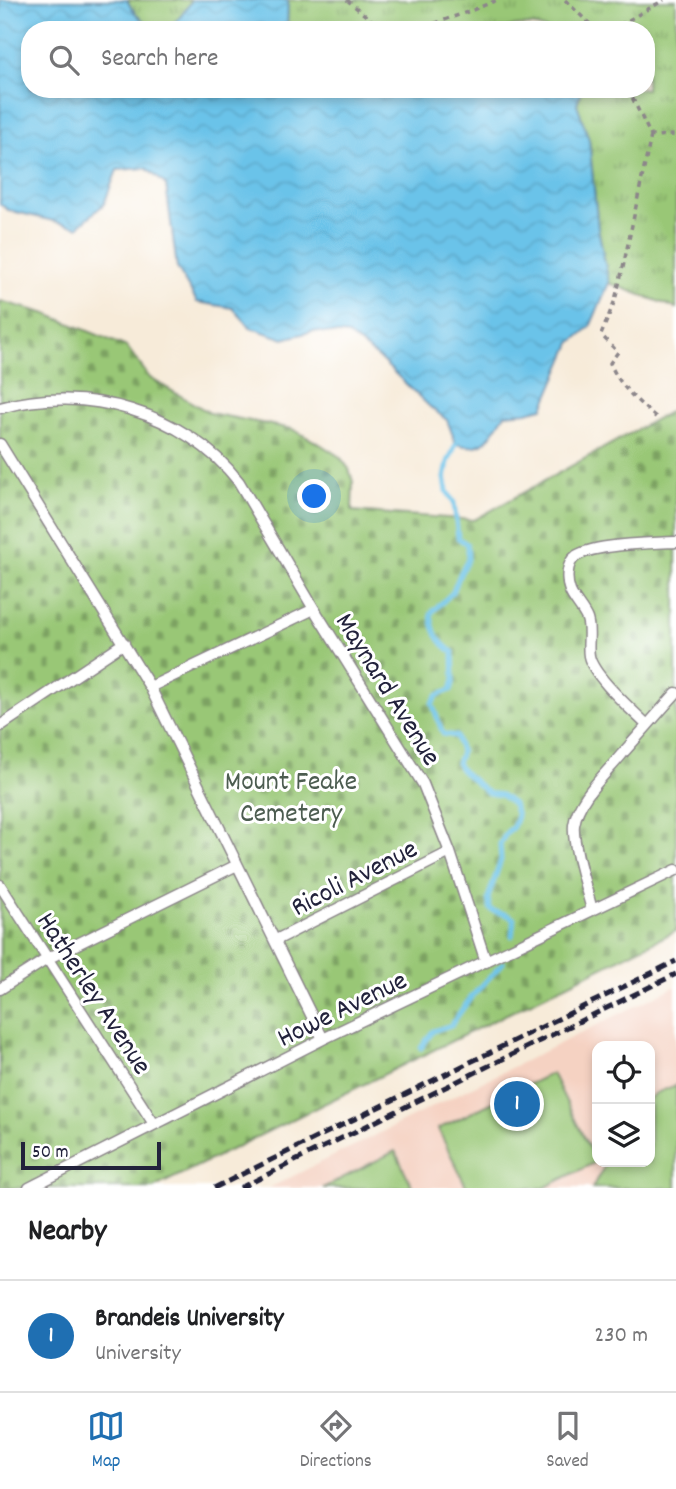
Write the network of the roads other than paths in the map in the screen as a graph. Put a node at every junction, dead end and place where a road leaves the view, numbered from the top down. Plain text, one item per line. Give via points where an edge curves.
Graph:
1 (0, 408) edge
2 (0, 444) edge
3 (676, 542) edge
4 (314, 609) junction
5 (124, 643) junction
6 (150, 687) junction
7 (676, 693) edge
8 (647, 725) junction
9 (0, 726) edge
10 (450, 852) junction
11 (237, 865) junction
12 (676, 870) edge
13 (0, 885) edge
14 (592, 910) junction
15 (276, 940) junction
16 (47, 959) junction
17 (486, 962) junction
18 (0, 989) edge
19 (323, 1039) junction
20 (154, 1124) junction
21 (29, 1188) edge

1 - 4 lane via 34,401 96,402 143,414 195,440 239,482
2 - 5 lane
3 - 8 lane via 613,546 576,556 569,563 570,590 587,618 594,668
4 - 6 lane, Maynard Avenue
4 - 10 lane, Maynard Avenue via 414,768
5 - 6 lane
5 - 9 lane
6 - 11 lane
7 - 8 lane
8 - 14 lane via 585,799 574,825
10 - 15 lane, Ricoli Avenue
10 - 17 lane, Maynard Avenue
11 - 15 lane
11 - 16 lane
12 - 14 lane, Howe Avenue
13 - 16 lane, Hatherley Avenue
14 - 17 lane, Howe Avenue
15 - 19 lane
16 - 18 lane
16 - 20 lane, Hatherley Avenue
17 - 19 lane, Howe Avenue
19 - 20 lane, Howe Avenue
20 - 21 lane, Howe Avenue

